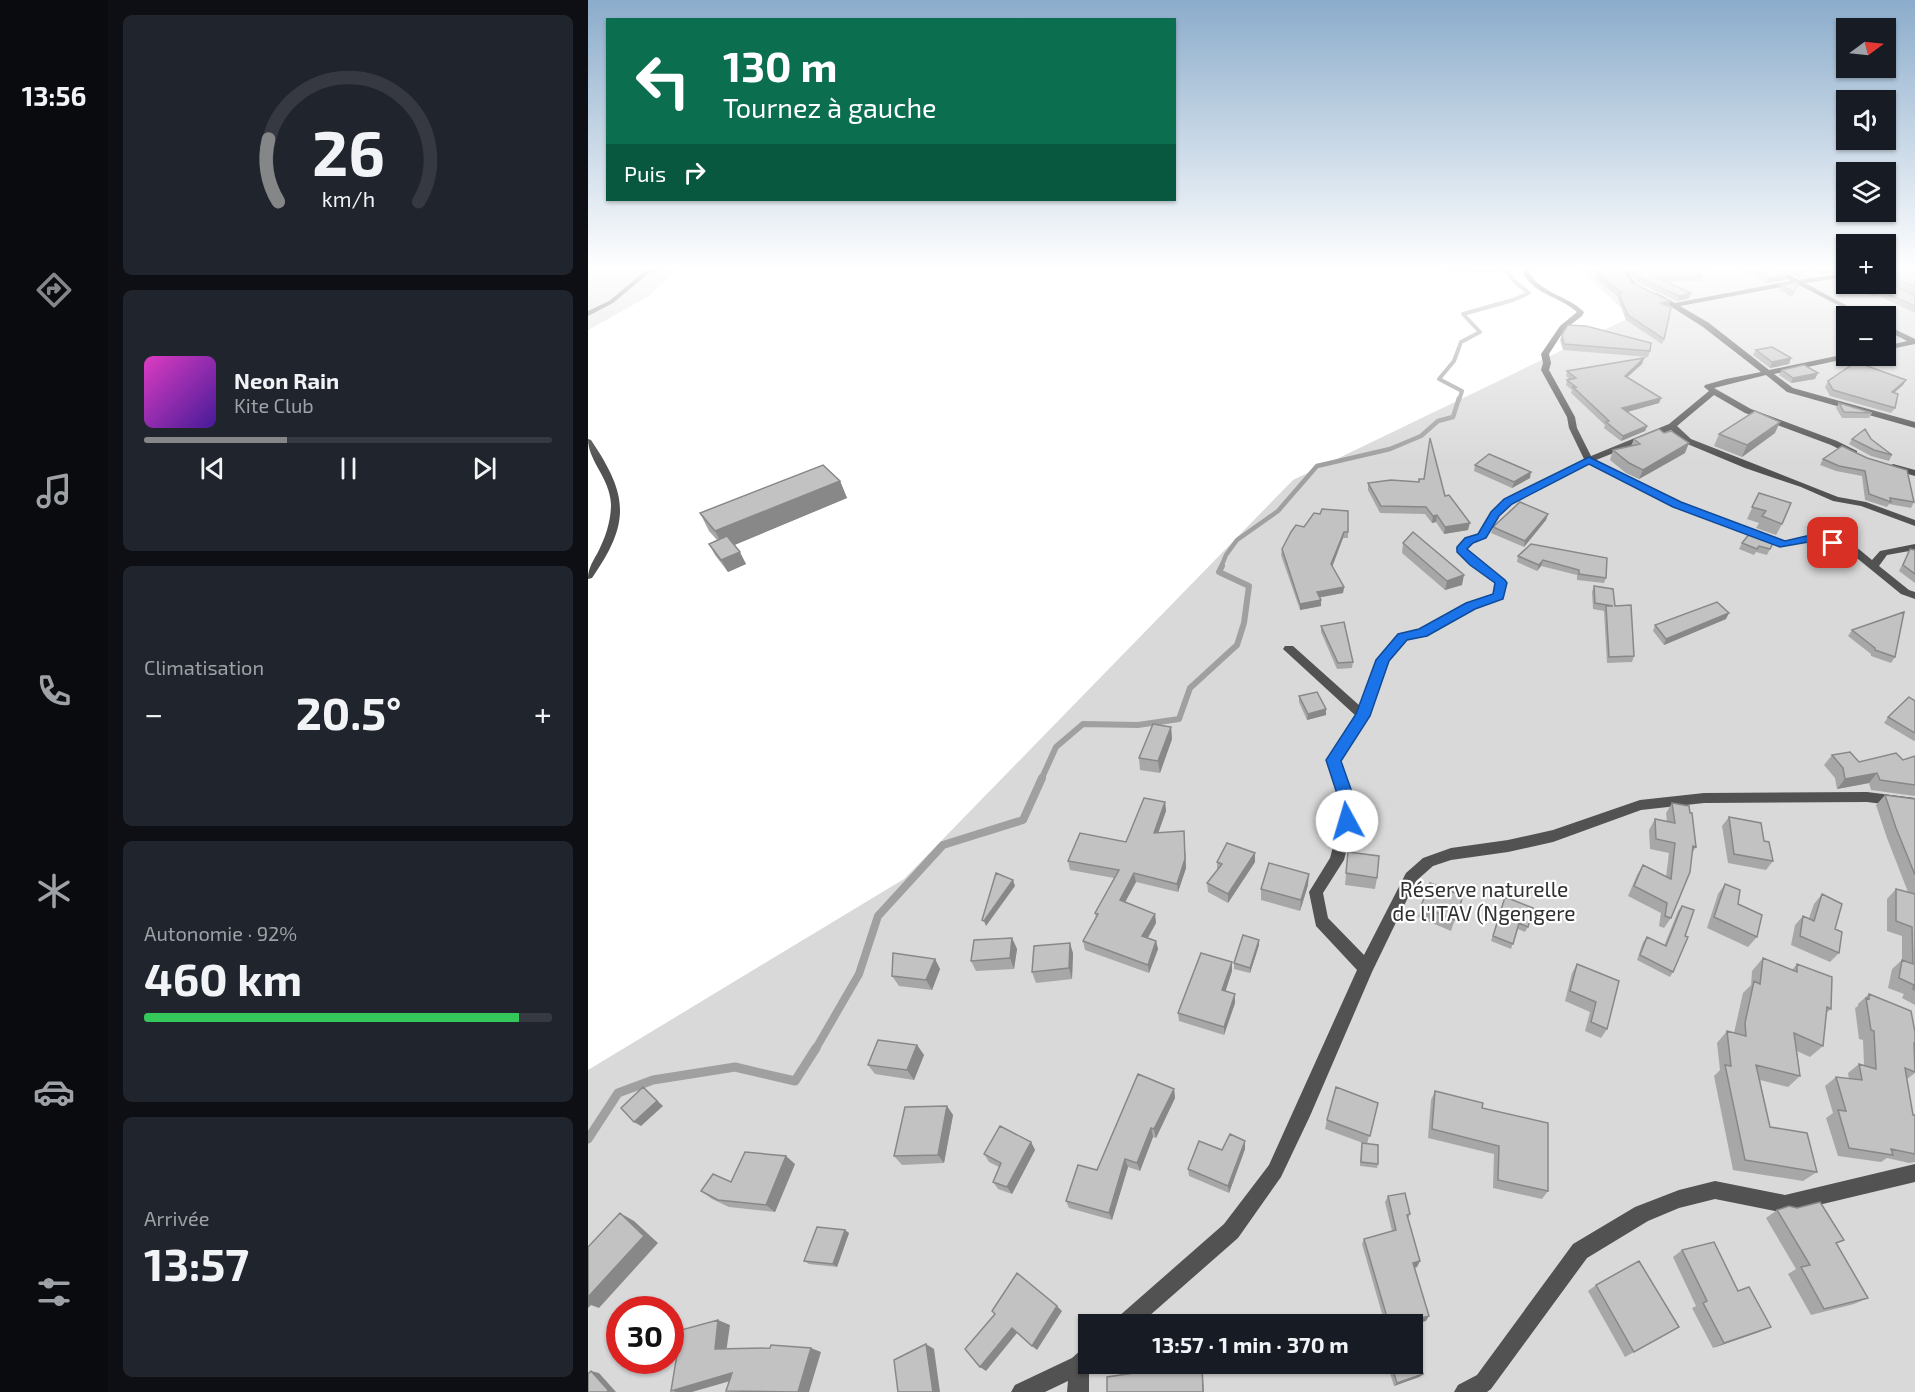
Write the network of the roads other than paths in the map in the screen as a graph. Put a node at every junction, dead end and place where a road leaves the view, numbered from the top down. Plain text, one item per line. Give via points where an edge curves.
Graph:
1 (1559, 332) edge
2 (1713, 332) edge
3 (1896, 332) edge
4 (1915, 342) edge
5 (1896, 346) edge
6 (1836, 359) edge
7 (1768, 372) junction
8 (1714, 391) junction
9 (1915, 425) edge
10 (1672, 426) junction
11 (588, 442) edge
12 (1859, 456) edge
13 (1589, 460) junction
14 (1886, 465) edge
15 (1915, 473) edge
16 (1915, 523) edge
17 (1915, 547) edge
18 (1874, 565) junction
19 (588, 576) edge
20 (1915, 596) edge
21 (1289, 649) dead end
22 (1363, 716) junction
23 (1915, 803) edge
24 (1366, 968) junction
25 (1915, 1173) edge
26 (1136, 1314) edge
27 (1078, 1364) edge
28 (1081, 1374) edge
29 (1023, 1392) edge
30 (1078, 1392) edge
31 (1465, 1392) edge

1 - 13 street via 1545,354 1545,370
2 - 7 street
3 - 4 street
4 - 5 street
6 - 7 street
7 - 8 street via 1708,387
7 - 9 street via 1790,390
8 - 10 street
8 - 12 street via 1748,411
10 - 13 street
10 - 16 street via 1688,441 1748,466
11 - 19 street via 615,493 615,509 613,528
13 - 18 street via 1677,505 1730,525 1784,544 1815,537 1851,548
13 - 22 street via 1508,502 1495,514 1482,536 1469,540 1461,549 1501,583 1498,596 1470,606 1423,633 1402,637 1383,660
14 - 15 street
17 - 18 street via 1884,553
18 - 20 street
21 - 22 street
22 - 24 street via 1333,760 1350,809 1337,860 1316,892 1321,921
23 - 24 street via 1867,797 1704,798 1640,805 1553,836 1451,854 1428,862 1411,877
24 - 26 street via 1275,1171 1231,1231
25 - 31 street via 1785,1204 1715,1190 1642,1214 1580,1251 1484,1382
27 - 29 street
28 - 30 street

